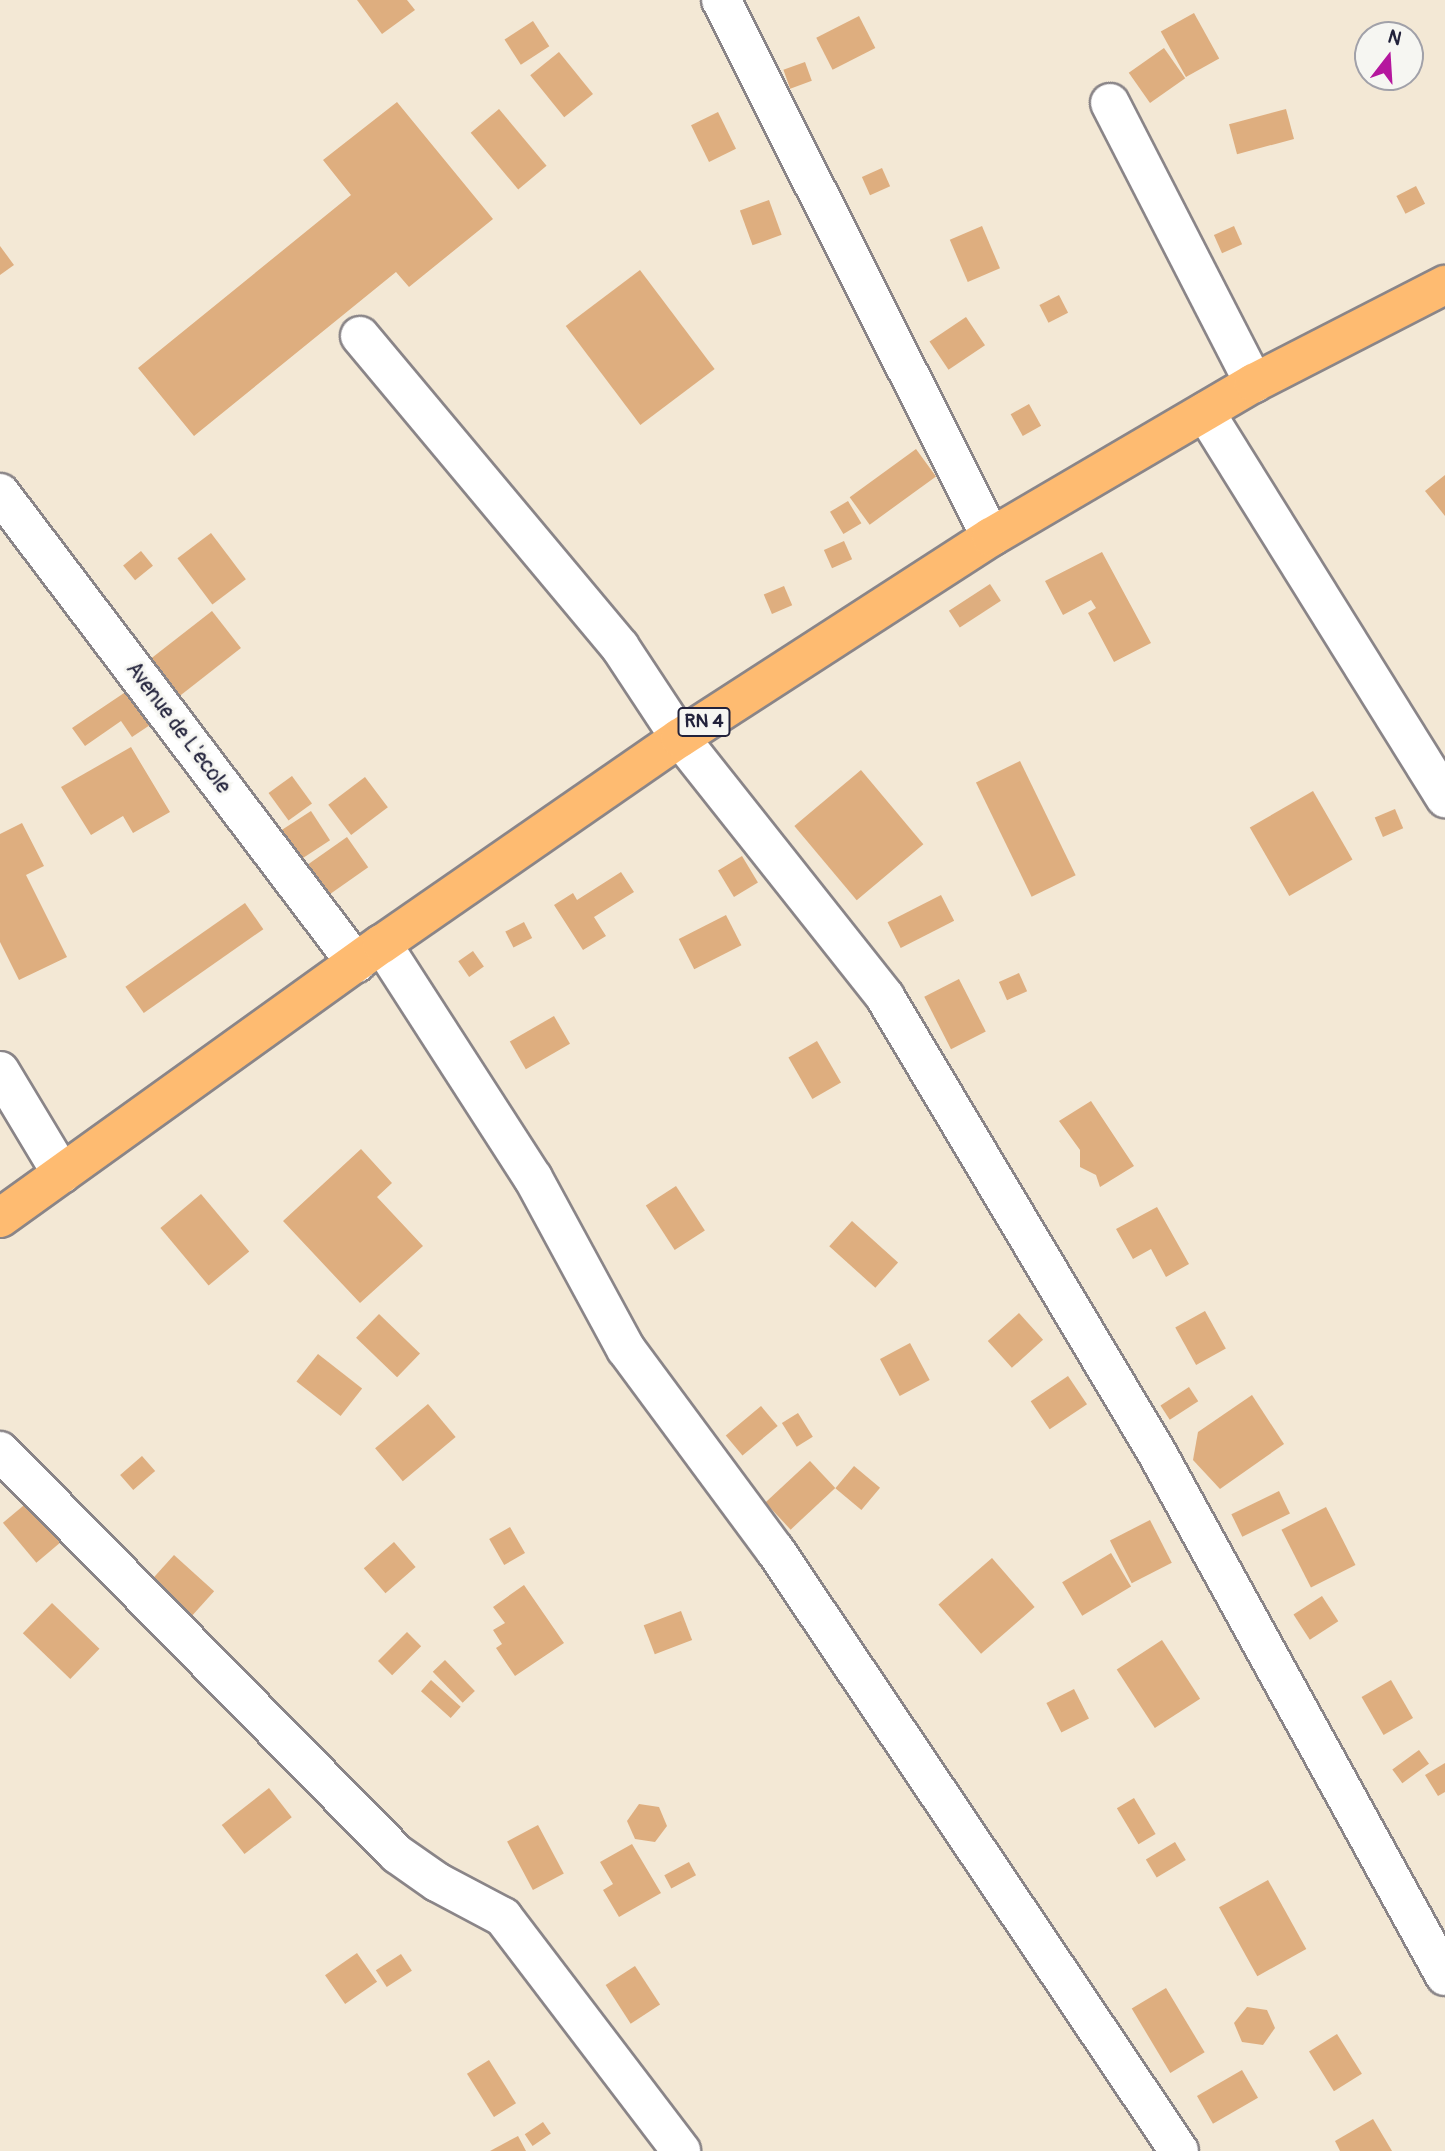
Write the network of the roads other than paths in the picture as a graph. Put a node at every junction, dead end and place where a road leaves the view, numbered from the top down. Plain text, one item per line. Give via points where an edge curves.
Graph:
1 (721, 0) edge
2 (1110, 103) dead end
3 (1445, 285) edge
4 (359, 336) dead end
5 (1254, 383) junction
6 (1205, 412) junction
7 (0, 493) edge
8 (991, 537) junction
9 (680, 738) junction
10 (1445, 798) edge
11 (369, 953) junction
12 (0, 1071) edge
13 (62, 1174) junction
14 (0, 1218) edge
15 (0, 1451) edge
16 (1445, 1976) edge
17 (681, 2151) edge
18 (1180, 2151) edge

1 - 8 street
2 - 5 street
3 - 5 highway, RN 4
4 - 9 street via 620,648
5 - 6 highway, RN 4
6 - 8 highway, RN 4
6 - 10 street
7 - 11 street, Avenue de L'ecole
8 - 9 highway, RN 4
9 - 11 highway, RN 4
9 - 16 street via 885,997 1157,1453
11 - 13 highway, RN 4
11 - 18 street, Avenue de L'ecole via 533,1178 626,1349 775,1550
12 - 13 street
13 - 14 highway, RN 4
15 - 17 street via 397,1854 437,1882 503,1916

